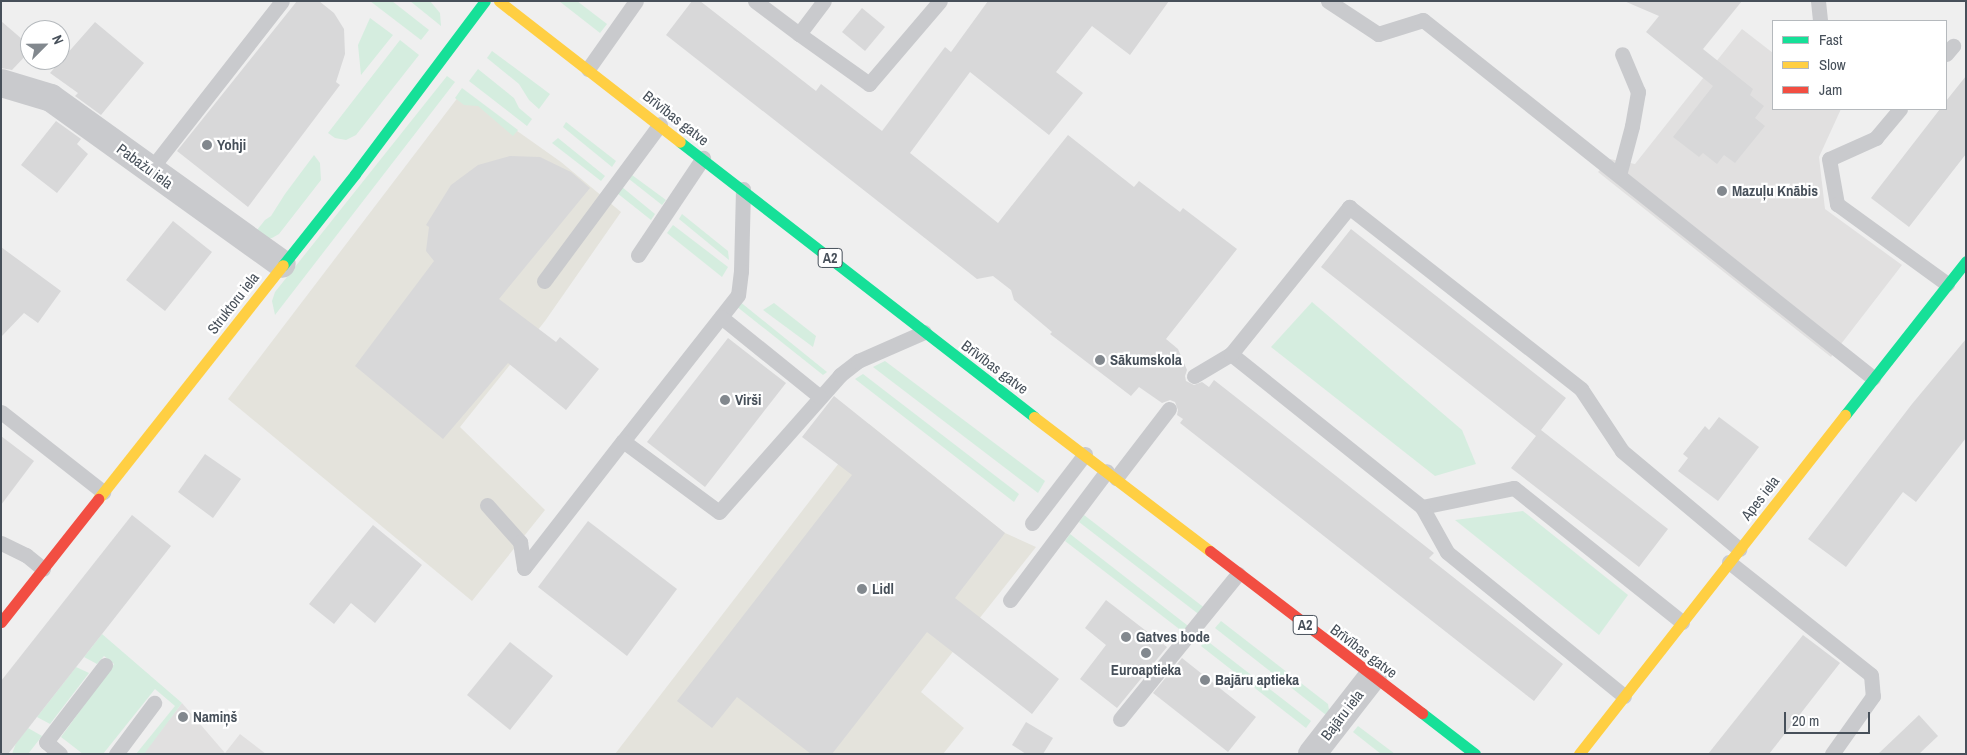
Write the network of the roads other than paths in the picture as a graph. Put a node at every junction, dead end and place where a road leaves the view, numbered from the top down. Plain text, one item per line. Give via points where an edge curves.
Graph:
1 (282, 1) edge
2 (485, 1) edge
3 (499, 1) edge
4 (636, 1) edge
5 (755, 1) edge
6 (824, 1) edge
7 (940, 1) edge
8 (1328, 1) edge
9 (1818, 1) edge
10 (1820, 20) edge
11 (799, 34) junction
12 (1622, 54) dead end
13 (588, 69) junction
14 (1, 83) edge
15 (1899, 110) edge
16 (660, 124) junction
17 (703, 158) junction
18 (150, 170) junction
19 (1619, 176) junction
20 (743, 189) junction
21 (638, 255) dead end
22 (1966, 261) edge
23 (282, 264) junction
24 (544, 281) dead end
25 (1947, 284) junction
26 (721, 317) junction
27 (924, 332) junction
28 (1231, 354) junction
29 (1194, 376) dead end
30 (1874, 378) junction
31 (820, 397) junction
32 (1169, 409) dead end
33 (1, 412) edge
34 (623, 441) junction
35 (1085, 454) junction
36 (1111, 475) junction
37 (103, 492) junction
38 (487, 505) dead end
39 (1422, 507) junction
40 (1032, 523) dead end
41 (1, 544) edge
42 (1740, 549) junction
43 (1729, 562) junction
44 (43, 569) junction
45 (1238, 574) junction
46 (1010, 600) dead end
47 (1, 622) edge
48 (1682, 622) junction
49 (105, 664) dead end
50 (1373, 676) junction
51 (1624, 696) junction
52 (154, 703) dead end
53 (1120, 719) dead end
54 (60, 754) edge
55 (116, 754) edge
56 (1312, 754) edge
57 (1475, 754) edge
58 (1579, 754) edge
59 (1832, 754) edge

1 - 18 lane
2 - 23 main road, Struktoru iela via 355,174
3 - 13 main road, Brīvības gatve / A2
4 - 13 lane
5 - 11 lane
6 - 11 lane
7 - 11 lane via 869,84
8 - 19 lane via 1378,34 1423,20
9 - 10 lane
12 - 19 lane via 1638,92
13 - 16 main road, Brīvības gatve / A2
14 - 18 street, Pabažu iela via 50,98
15 - 25 lane via 1876,138 1830,158 1837,204
16 - 17 main road, Brīvības gatve / A2
16 - 24 lane
17 - 20 main road, Brīvības gatve / A2
17 - 21 lane
18 - 23 street, Pabažu iela
19 - 30 lane
20 - 26 lane via 738,295
20 - 27 main road, Brīvības gatve / A2
22 - 25 main road, Apes iela
23 - 37 main road, Struktoru iela
25 - 30 main road, Apes iela
26 - 31 lane
26 - 34 lane
27 - 31 lane via 858,362 840,374
27 - 35 main road, Brīvības gatve / A2
28 - 29 lane
28 - 39 lane
28 - 42 lane via 1349,207 1580,389 1622,451
30 - 42 main road, Apes iela
31 - 34 lane via 719,512
32 - 36 lane
33 - 37 lane
34 - 38 lane via 524,568 520,542
35 - 36 main road, Brīvības gatve / A2
35 - 40 lane
36 - 45 main road, Brīvības gatve / A2
36 - 46 lane
37 - 44 main road, Struktoru iela
39 - 48 lane via 1514,488
39 - 51 lane via 1447,552
41 - 44 lane via 26,555
42 - 43 main road, Apes iela
43 - 48 main road, Apes iela
43 - 59 lane via 1872,675 1873,696
44 - 47 main road, Struktoru iela
45 - 50 main road, Brīvības gatve / A2
45 - 53 lane
48 - 51 main road, Apes iela
49 - 54 lane via 46,742
50 - 56 street, Bajāru iela
50 - 57 main road, Brīvības gatve / A2
51 - 58 main road, Apes iela
52 - 55 lane

